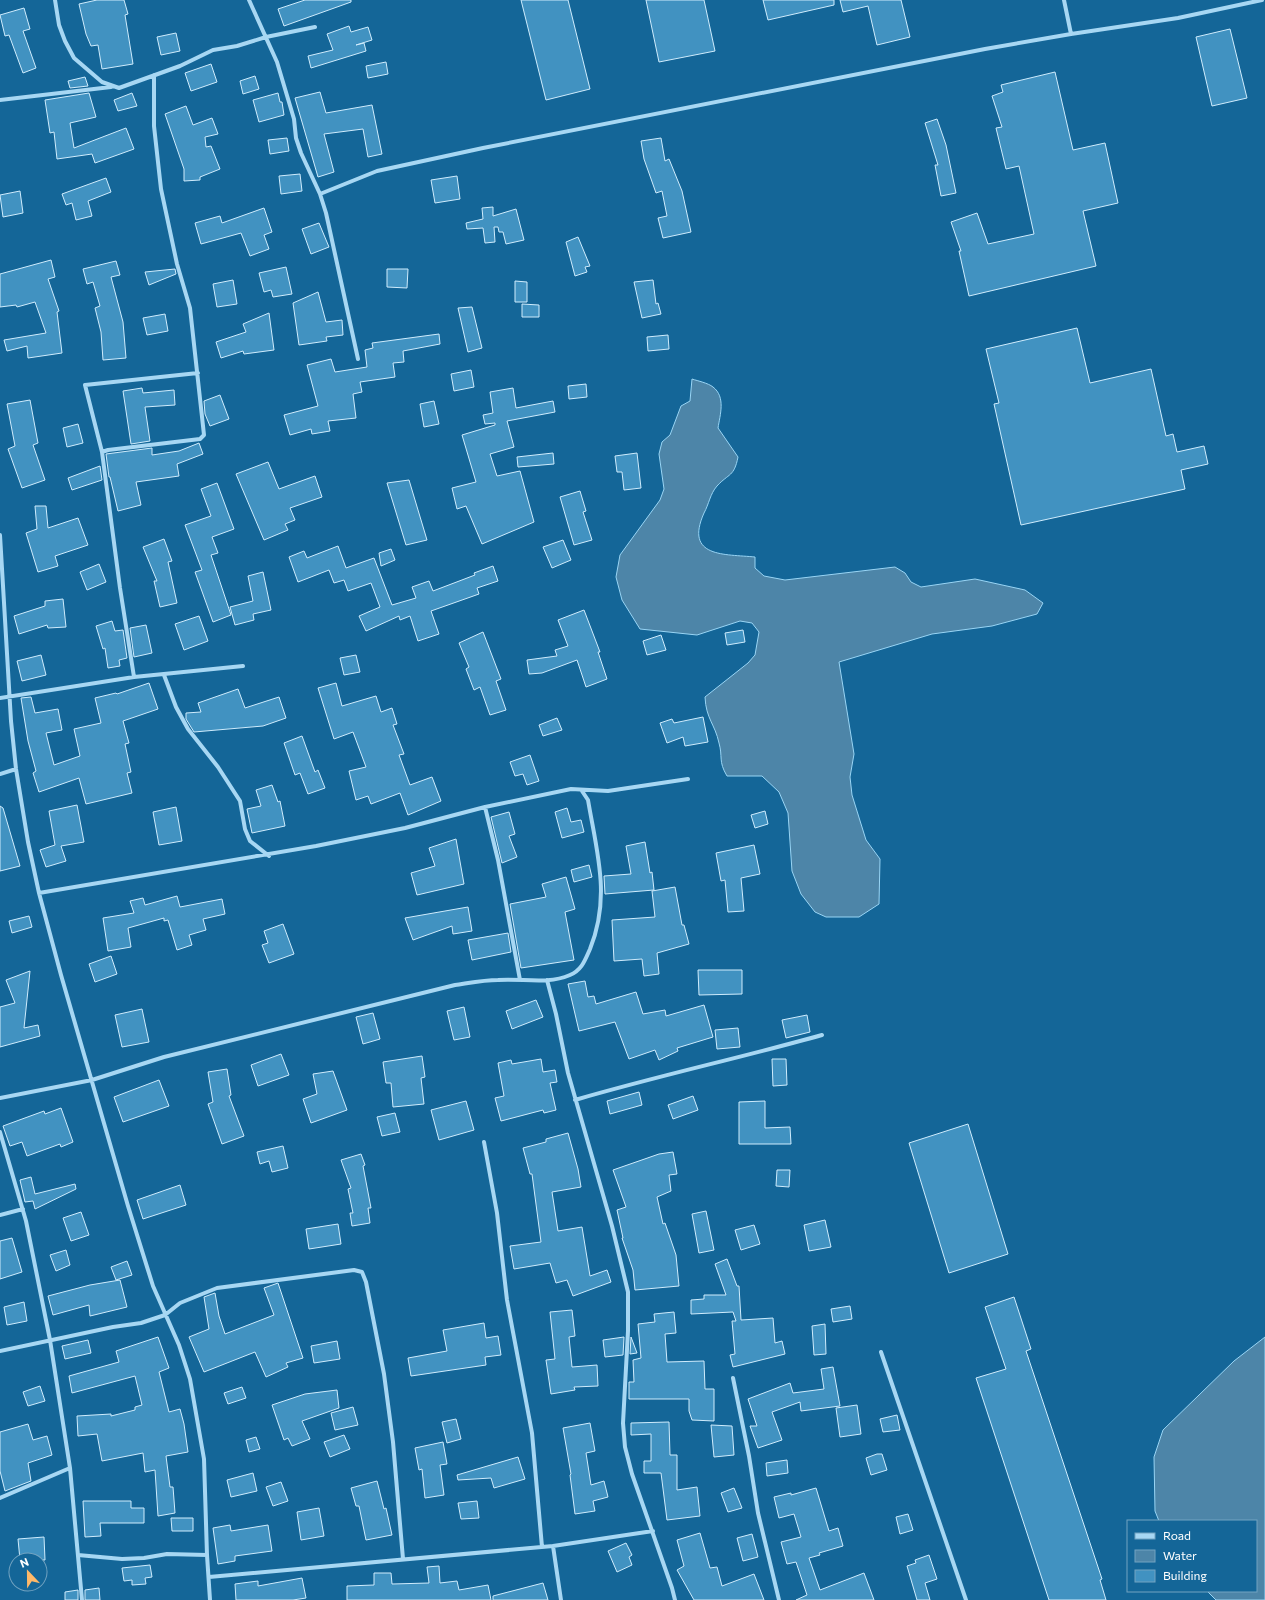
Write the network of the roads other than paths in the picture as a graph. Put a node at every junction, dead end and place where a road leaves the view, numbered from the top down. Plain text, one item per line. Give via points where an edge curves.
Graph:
1 (55, 0) edge
2 (249, 0) edge
3 (1064, 0) edge
4 (1262, 0) edge
5 (314, 27) dead end
6 (1071, 34) junction
7 (266, 37) junction
8 (154, 75) junction
9 (112, 87) junction
10 (0, 100) edge
11 (320, 194) junction
12 (358, 358) dead end
13 (198, 373) junction
14 (102, 452) junction
15 (0, 535) edge
16 (243, 666) dead end
17 (164, 675) junction
18 (134, 677) junction
19 (10, 696) junction
20 (0, 698) edge
21 (16, 769) junction
22 (0, 774) edge
23 (688, 779) dead end
24 (582, 791) junction
25 (485, 807) junction
26 (269, 856) junction
27 (39, 893) junction
28 (520, 980) junction
29 (547, 980) junction
30 (822, 1035) dead end
31 (92, 1080) junction
32 (0, 1098) edge
33 (575, 1100) junction
34 (0, 1132) edge
35 (484, 1142) dead end
36 (23, 1209) junction
37 (0, 1214) edge
38 (165, 1315) junction
39 (50, 1340) junction
40 (0, 1351) edge
41 (880, 1352) dead end
42 (733, 1378) dead end
43 (70, 1468) junction
44 (0, 1498) edge
45 (654, 1531) junction
46 (553, 1546) junction
47 (542, 1547) junction
48 (78, 1555) junction
49 (207, 1555) junction
50 (403, 1559) junction
51 (209, 1577) junction
52 (82, 1600) edge
53 (210, 1600) edge
54 (561, 1600) edge
55 (675, 1600) edge
56 (779, 1600) edge
57 (966, 1600) edge

1 - 9 street via 59,25 74,58 102,82
2 - 7 street
3 - 6 street
4 - 6 street via 1178,18
5 - 7 street
6 - 11 street via 483,148 377,171
7 - 8 street via 213,50
7 - 11 street via 287,91 301,153
8 - 9 street via 119,88
8 - 13 street via 154,126 161,189 177,264 190,308
9 - 10 street
11 - 12 street
13 - 14 street via 204,427 204,435 200,439
13 - 14 street via 85,385
14 - 18 street
15 - 19 street
16 - 17 street
17 - 18 street
17 - 26 street via 176,707 188,729 218,767 240,801 250,841
18 - 19 street
19 - 20 street
19 - 21 street
21 - 22 street
21 - 27 street
23 - 24 street via 608,791
24 - 25 street via 571,789
24 - 29 street via 588,800 600,869 601,913 597,932 583,966 570,975
25 - 26 street via 405,828
25 - 28 street via 498,860
26 - 27 street
27 - 31 street
28 - 29 street
28 - 31 street via 455,985 164,1057
29 - 33 street
30 - 33 street
31 - 32 street
31 - 38 street via 153,1286
33 - 45 street via 612,1226 628,1292 623,1423 625,1447 632,1474
34 - 36 street
35 - 47 street via 497,1213 507,1300 532,1433
36 - 37 street
36 - 39 street
38 - 39 street via 141,1323 113,1326
38 - 49 street via 179,1346 197,1412 204,1459
38 - 50 street via 180,1303 217,1288 354,1270 362,1272 385,1381
39 - 40 street
39 - 43 street
41 - 57 street
42 - 56 street via 758,1513
43 - 44 street
43 - 48 street
45 - 46 street
45 - 55 street
46 - 47 street
46 - 54 street
47 - 50 street
48 - 49 street via 122,1559 167,1554
48 - 52 street
49 - 51 street
50 - 51 street
51 - 53 street

